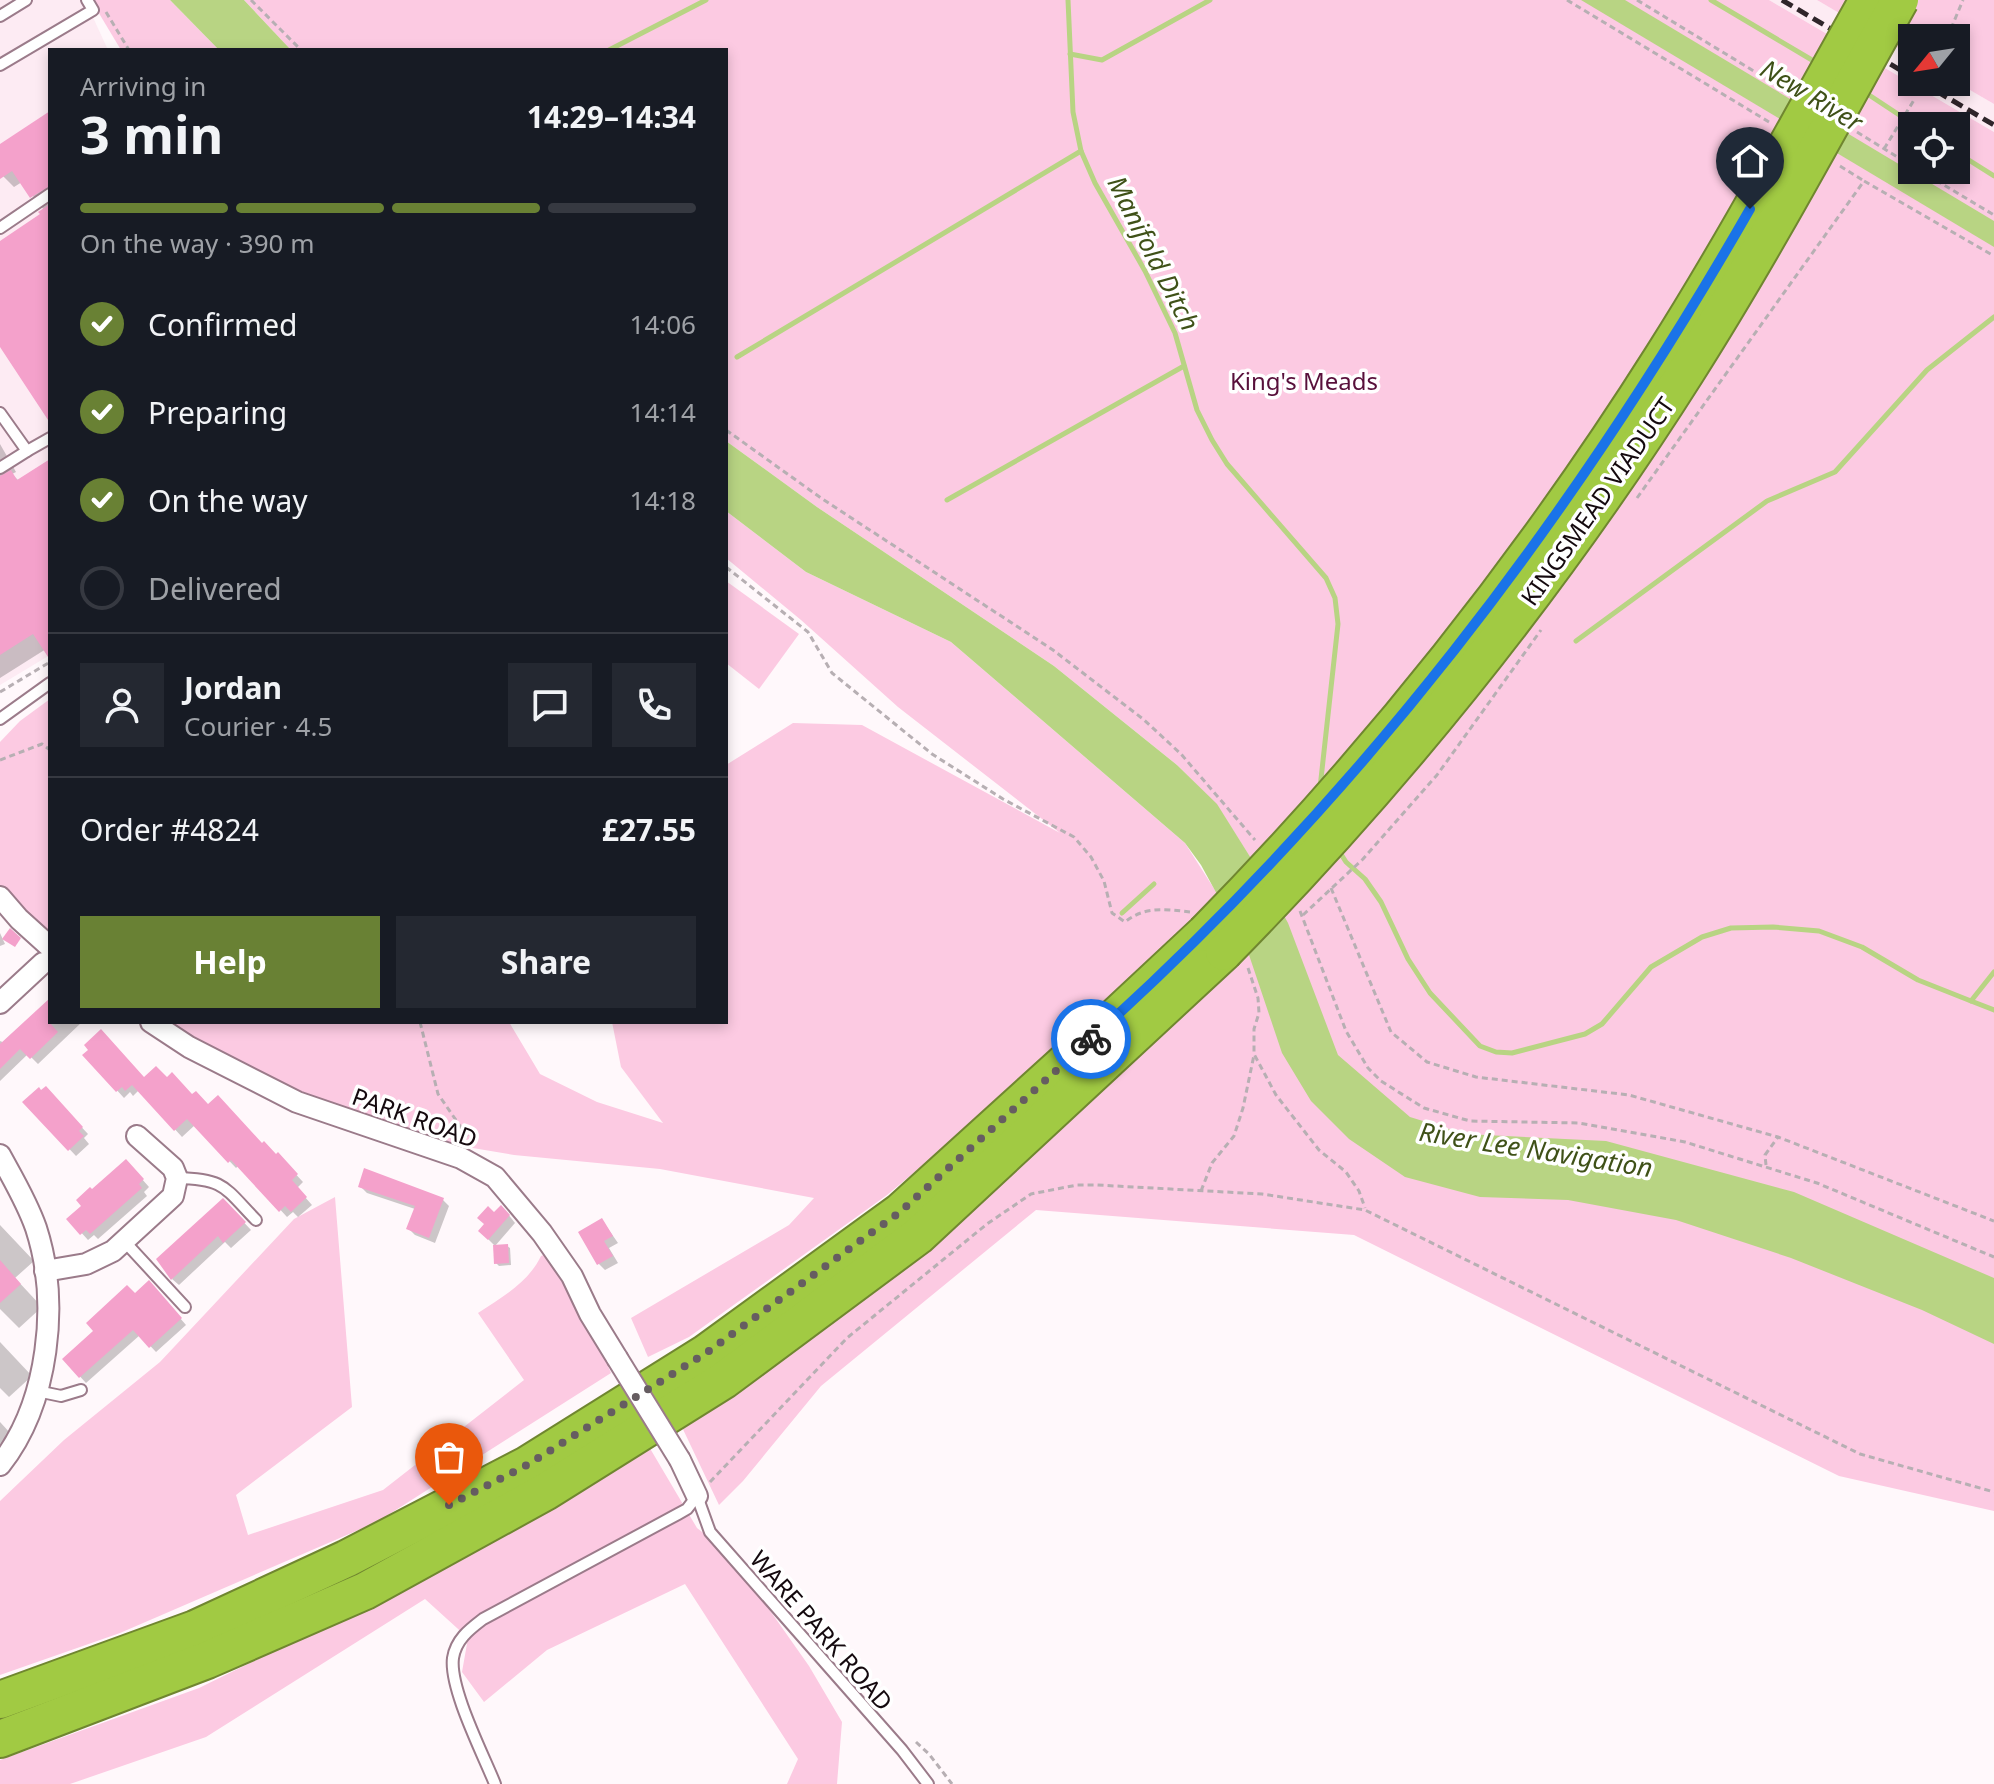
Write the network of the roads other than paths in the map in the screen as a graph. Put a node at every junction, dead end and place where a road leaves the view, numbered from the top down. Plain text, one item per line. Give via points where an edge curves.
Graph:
1 (26, 0) edge
2 (87, 0) edge
3 (1868, 0) edge
4 (1900, 0) edge
5 (0, 16) edge
6 (0, 65) edge
7 (48, 195) edge
8 (0, 228) edge
9 (0, 413) edge
10 (48, 439) edge
11 (27, 451) junction
12 (0, 468) edge
13 (48, 684) edge
14 (0, 719) edge
15 (0, 897) edge
16 (1218, 939) junction
17 (46, 955) edge
18 (0, 1003) edge
19 (154, 1024) edge
20 (137, 1136) dead end
21 (0, 1155) edge
22 (177, 1178) junction
23 (256, 1220) dead end
24 (125, 1242) junction
25 (45, 1271) junction
26 (185, 1307) dead end
27 (81, 1390) dead end
28 (37, 1391) junction
29 (0, 1465) edge
30 (697, 1496) junction
31 (0, 1700) edge
32 (0, 1739) edge
33 (495, 1784) edge
34 (928, 1784) edge

1 - 5 lane
2 - 6 lane via 93,10
3 - 16 highway, KINGSMEAD VIADUCT, bridge via 1664,355 1543,536 1469,635
4 - 16 highway, KINGSMEAD VIADUCT, bridge via 1688,370 1566,551 1417,743 1336,835
7 - 8 lane
9 - 11 lane
10 - 11 lane
11 - 12 lane
13 - 14 lane
15 - 17 street
16 - 31 highway via 1114,1018 900,1212 706,1353 527,1465 346,1559 195,1629
16 - 32 highway via 918,1236 724,1380 545,1492 365,1591 207,1660
17 - 18 street
19 - 30 street, PARK ROAD, bridge via 297,1102 461,1158 495,1177 572,1276
20 - 22 street
21 - 25 street via 35,1225
22 - 23 lane via 215,1181
22 - 24 street via 173,1196
24 - 25 street via 86,1264
24 - 26 lane
25 - 28 street via 47,1322
27 - 28 lane via 61,1396
28 - 29 street via 34,1407
30 - 33 lane via 687,1509 483,1619 462,1636 453,1656 454,1681
30 - 34 lane, WARE PARK ROAD via 710,1532

